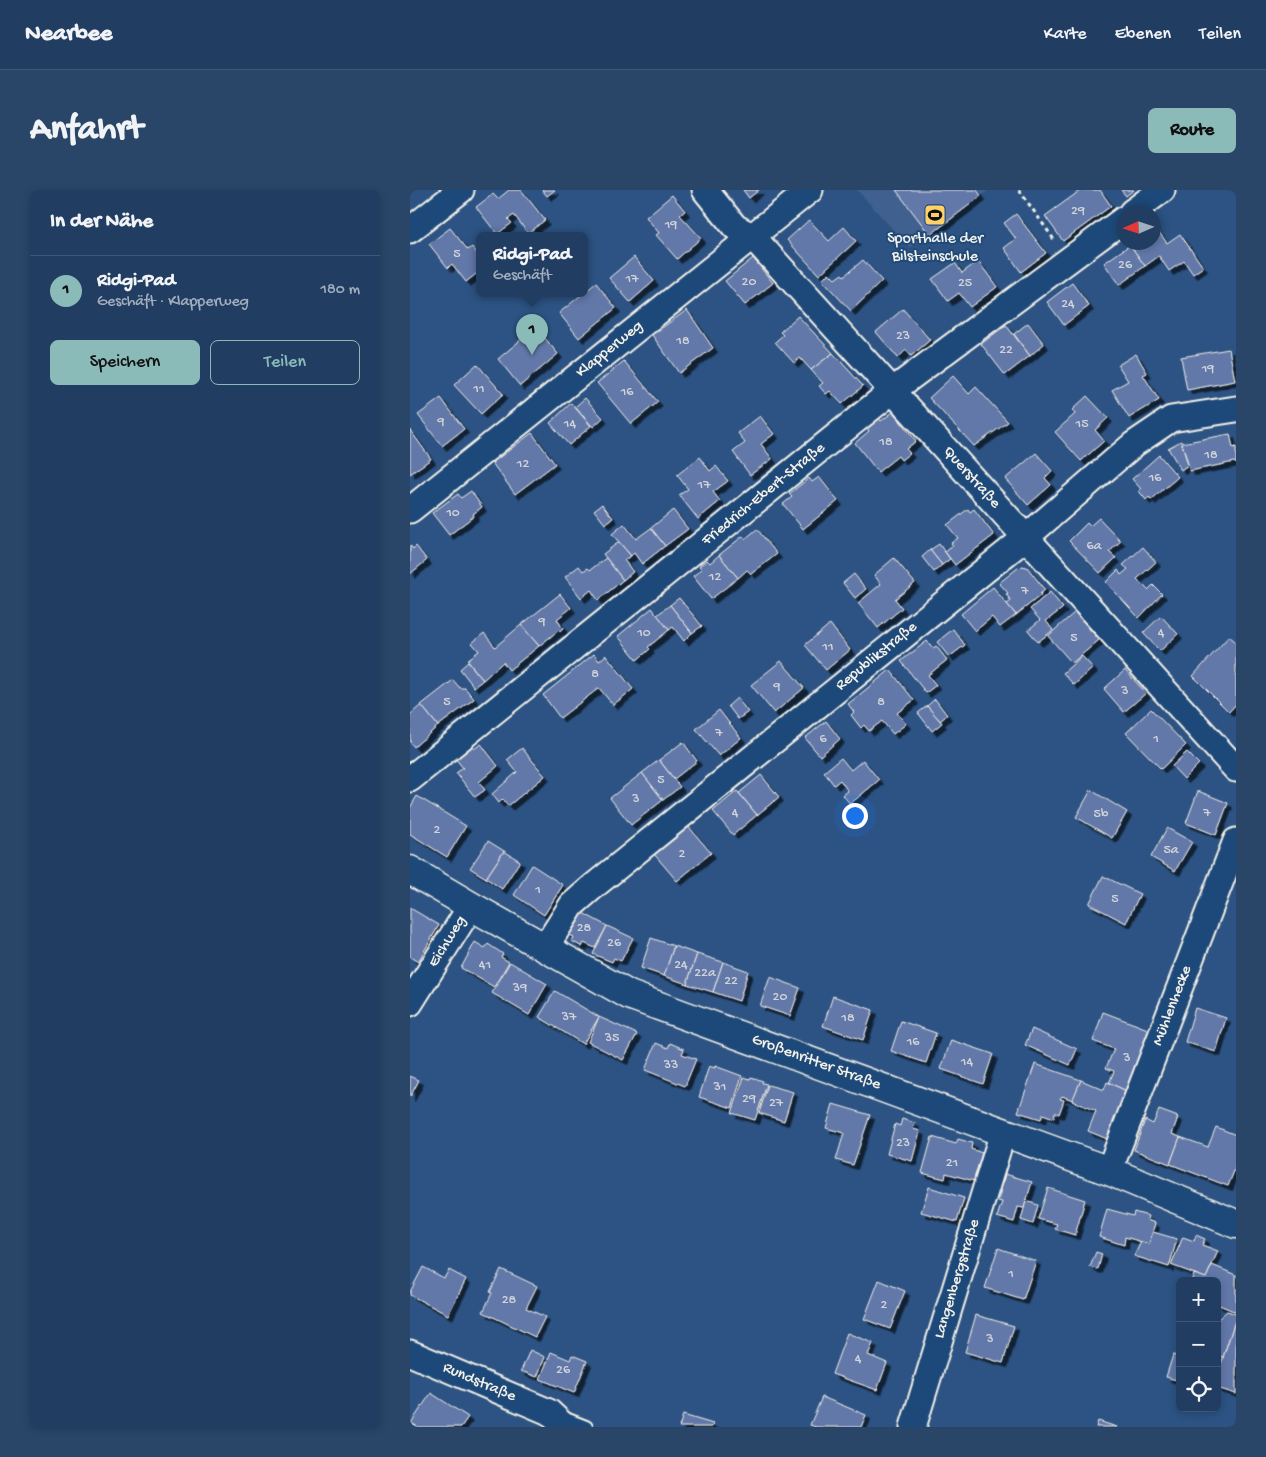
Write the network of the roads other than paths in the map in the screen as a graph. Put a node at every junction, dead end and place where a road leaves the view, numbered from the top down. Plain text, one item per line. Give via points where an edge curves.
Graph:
1 (461, 190) edge
2 (705, 190) edge
3 (810, 190) edge
4 (1162, 190) edge
5 (1142, 205) edge
6 (1116, 225) edge
7 (410, 230) edge
8 (752, 236) junction
9 (892, 391) junction
10 (1236, 409) edge
11 (410, 510) edge
12 (1025, 538) junction
13 (1236, 769) edge
14 (410, 779) edge
15 (1236, 841) edge
16 (410, 870) edge
17 (471, 906) junction
18 (545, 948) junction
19 (410, 1003) edge
20 (1003, 1132) junction
21 (1109, 1171) junction
22 (1236, 1224) edge
23 (410, 1353) edge
24 (557, 1420) edge
25 (586, 1427) edge
26 (913, 1427) edge

1 - 7 street
2 - 8 street, Querstraße via 735,227
3 - 8 street, Klapperweg
4 - 5 street
6 - 9 street, Friedrich-Ebert-Straße
8 - 9 street, Querstraße
8 - 11 street, Klapperweg
9 - 12 street, Querstraße
9 - 14 street, Friedrich-Ebert-Straße
10 - 12 street, Republikstraße via 1171,419 1134,444
12 - 13 street, Querstraße
12 - 18 street, Republikstraße via 595,885 572,905
15 - 21 street, Mühlenhecke
16 - 17 main road, Großenritter Straße
17 - 18 main road, Großenritter Straße
17 - 19 street, Eichweg
18 - 20 main road, Großenritter Straße via 629,995
20 - 21 main road, Großenritter Straße
20 - 26 street, Langenbergstraße
21 - 22 main road, Großenritter Straße
23 - 24 street, Rundstraße
24 - 25 lane, Rundstraße

